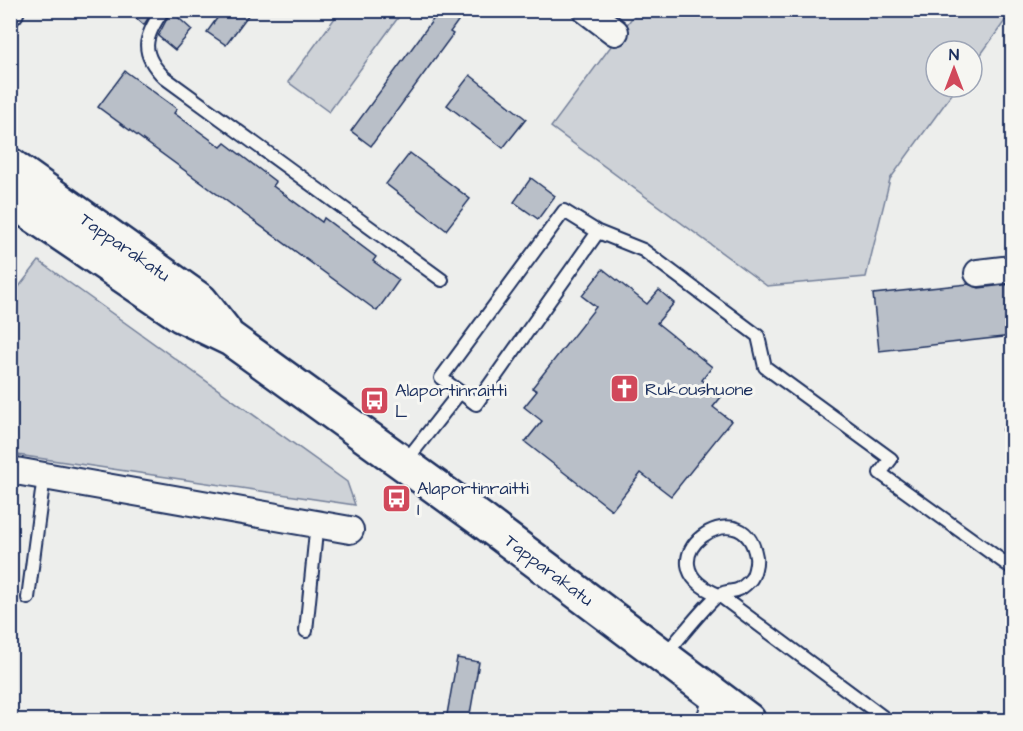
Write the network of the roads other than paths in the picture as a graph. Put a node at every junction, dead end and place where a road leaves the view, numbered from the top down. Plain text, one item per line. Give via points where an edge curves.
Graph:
1 (163, 10) edge
2 (586, 10) edge
3 (615, 32) dead end
4 (10, 165) edge
5 (10, 199) edge
6 (598, 232) junction
7 (1012, 269) edge
8 (978, 273) dead end
9 (442, 280) dead end
10 (231, 339) junction
11 (460, 392) junction
12 (404, 463) junction
13 (10, 470) edge
14 (44, 476) junction
15 (317, 522) junction
16 (350, 530) dead end
17 (1012, 568) edge
18 (719, 595) junction
19 (28, 598) dead end
20 (306, 631) dead end
21 (663, 657) junction
22 (714, 709) edge
23 (748, 720) edge
24 (887, 720) edge

1 - 9 lane via 148,31 147,45 154,67 165,78
2 - 3 street
4 - 10 main road, Tapparakatu via 201,301
5 - 10 main road, Tapparakatu via 181,315
6 - 11 lane via 476,404
6 - 11 lane via 564,211 441,378
6 - 17 lane via 643,250 758,336 765,367 891,459 880,473
7 - 8 street
10 - 12 main road, Tapparakatu
11 - 12 lane
12 - 21 main road, Tapparakatu
13 - 14 street
14 - 15 street
14 - 19 lane
15 - 16 street
15 - 20 lane
18 - 18 lane via 738,591 753,577 757,558 749,539 734,528 715,527 699,536 689,552 690,572 702,588
18 - 21 lane
18 - 24 lane
21 - 22 main road, Tapparakatu
22 - 23 main road, Tapparakatu

